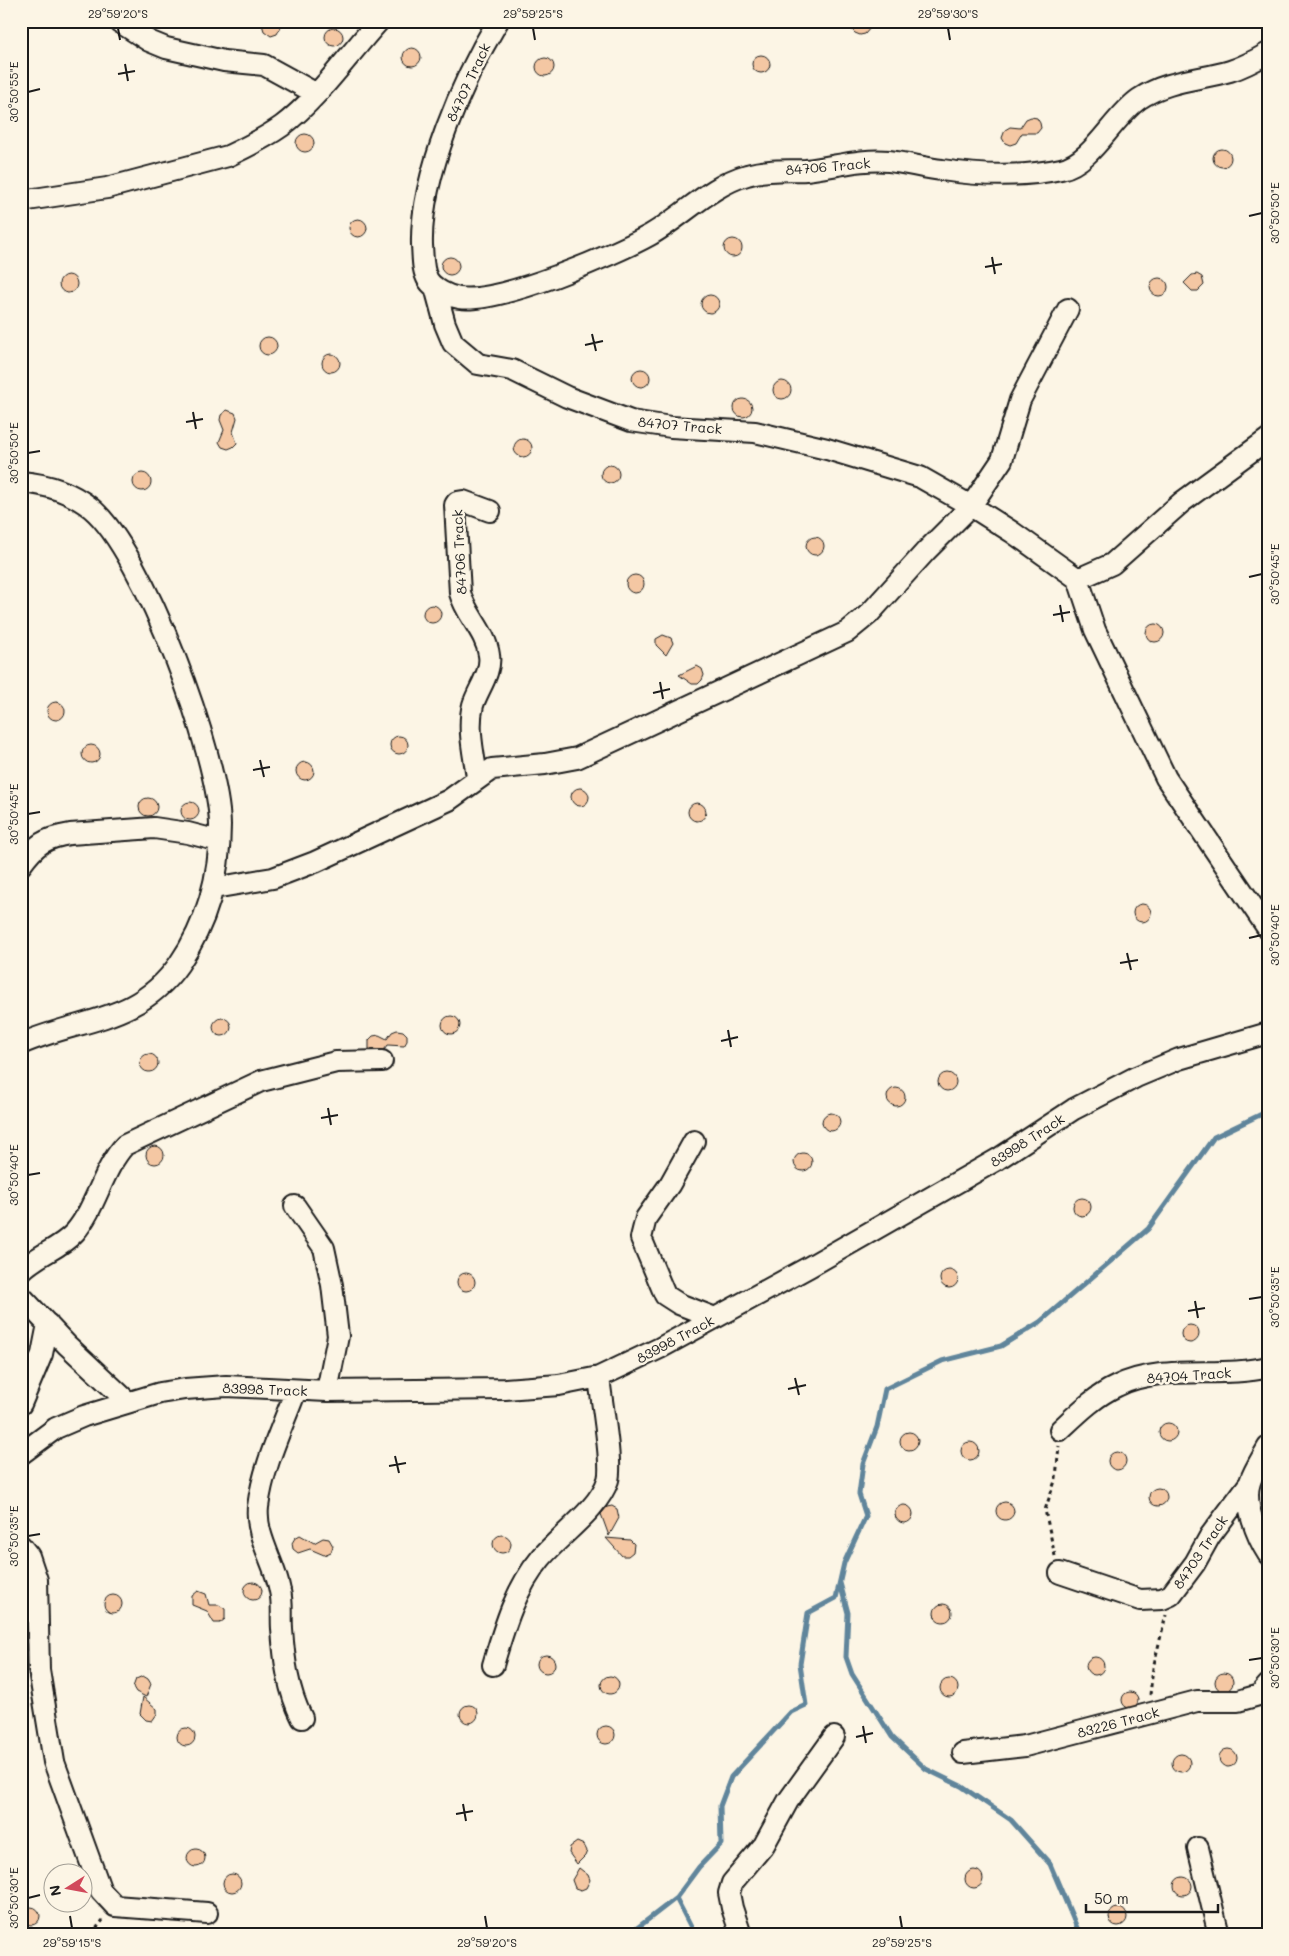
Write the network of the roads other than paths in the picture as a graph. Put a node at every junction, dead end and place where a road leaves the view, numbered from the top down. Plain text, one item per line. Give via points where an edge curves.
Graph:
1 (118, 21) edge
2 (379, 21) edge
3 (498, 21) edge
4 (1268, 53) edge
5 (315, 94) junction
6 (21, 201) edge
7 (438, 289) junction
8 (1068, 309) dead end
9 (1268, 439) edge
10 (21, 482) edge
11 (970, 506) junction
12 (490, 511) dead end
13 (1078, 579) junction
14 (478, 778) junction
15 (219, 842) junction
16 (21, 865) edge
17 (214, 888) junction
18 (1268, 928) edge
19 (1268, 1033) edge
20 (21, 1044) edge
21 (382, 1061) dead end
22 (694, 1141) dead end
23 (295, 1206) dead end
24 (21, 1271) edge
25 (21, 1296) edge
26 (715, 1318) junction
27 (48, 1324) junction
28 (1268, 1367) edge
29 (599, 1377) junction
30 (296, 1390) junction
31 (327, 1391) junction
32 (128, 1402) junction
33 (21, 1404) edge
34 (1060, 1430) road end
35 (1268, 1447) edge
36 (21, 1454) edge
37 (1249, 1484) junction
38 (21, 1546) edge
39 (1268, 1554) edge
40 (1060, 1573) road end
41 (493, 1665) dead end
42 (1268, 1685) edge
43 (302, 1718) dead end
44 (834, 1737) dead end
45 (963, 1753) dead end
46 (1198, 1848) dead end
47 (207, 1913) dead end
48 (741, 1935) edge
49 (1219, 1935) edge

1 - 5 street via 166,48 224,61 264,65
2 - 5 street
3 - 7 street, 84707 Track via 448,124 433,169 425,205 423,268 429,281
4 - 7 street, 84706 Track via 1230,70 1172,82 1155,89 1126,110 1075,166 988,175 888,161 864,161 748,174 732,181 652,234 556,276 475,298 459,298
5 - 6 street via 265,138 228,156 107,188
7 - 11 street, 84707 Track via 445,324 453,343 478,364 512,370 567,397 631,421 755,432 827,449 920,478
8 - 11 street via 1020,400 1002,460
9 - 13 street via 1182,502 1112,564
10 - 15 street via 55,488 77,498 105,522 123,548 163,628 190,696 214,782
11 - 13 street, 84707 Track
11 - 14 street via 869,614 847,632 577,758 498,767
12 - 14 street, 84706 Track via 463,501 455,505 460,593 490,655 488,671 471,719
13 - 18 street via 1095,630 1166,778
14 - 17 street via 449,800 297,869 260,882
15 - 16 street via 154,828 70,834 37,845
15 - 17 street
17 - 20 street via 196,935 178,965 152,994 127,1010
19 - 26 street, 83998 Track via 1179,1059 1136,1077 1074,1110 990,1164
21 - 24 street via 336,1062 260,1081 125,1145 115,1156 88,1214 74,1234
22 - 26 street via 646,1218 641,1238 665,1295
23 - 31 street via 324,1248 332,1285 338,1336
25 - 27 street
26 - 29 street, 83998 Track
27 - 32 street
27 - 33 street via 42,1354
28 - 34 street, 84704 Track via 1247,1372 1145,1377 1118,1385
29 - 31 street, 83998 Track via 559,1385 505,1389
29 - 41 street via 608,1460 607,1482 596,1500 540,1559 528,1578 514,1602
30 - 31 street, 83998 Track
30 - 32 street, 83998 Track via 235,1386 193,1388
30 - 43 street via 268,1462 258,1509 261,1539 281,1592 282,1631 290,1689
32 - 36 street, 83998 Track via 56,1428
35 - 37 street
37 - 39 street via 1254,1526
37 - 40 street, 84703 Track via 1171,1595 1162,1599 1140,1600
38 - 47 street via 29,1556 37,1580 40,1678 54,1762 101,1891 115,1906
42 - 45 street, 83226 Track via 1259,1695 1238,1702 1197,1701 1025,1746
44 - 48 street via 810,1768 764,1845 732,1883 729,1893
46 - 49 street

